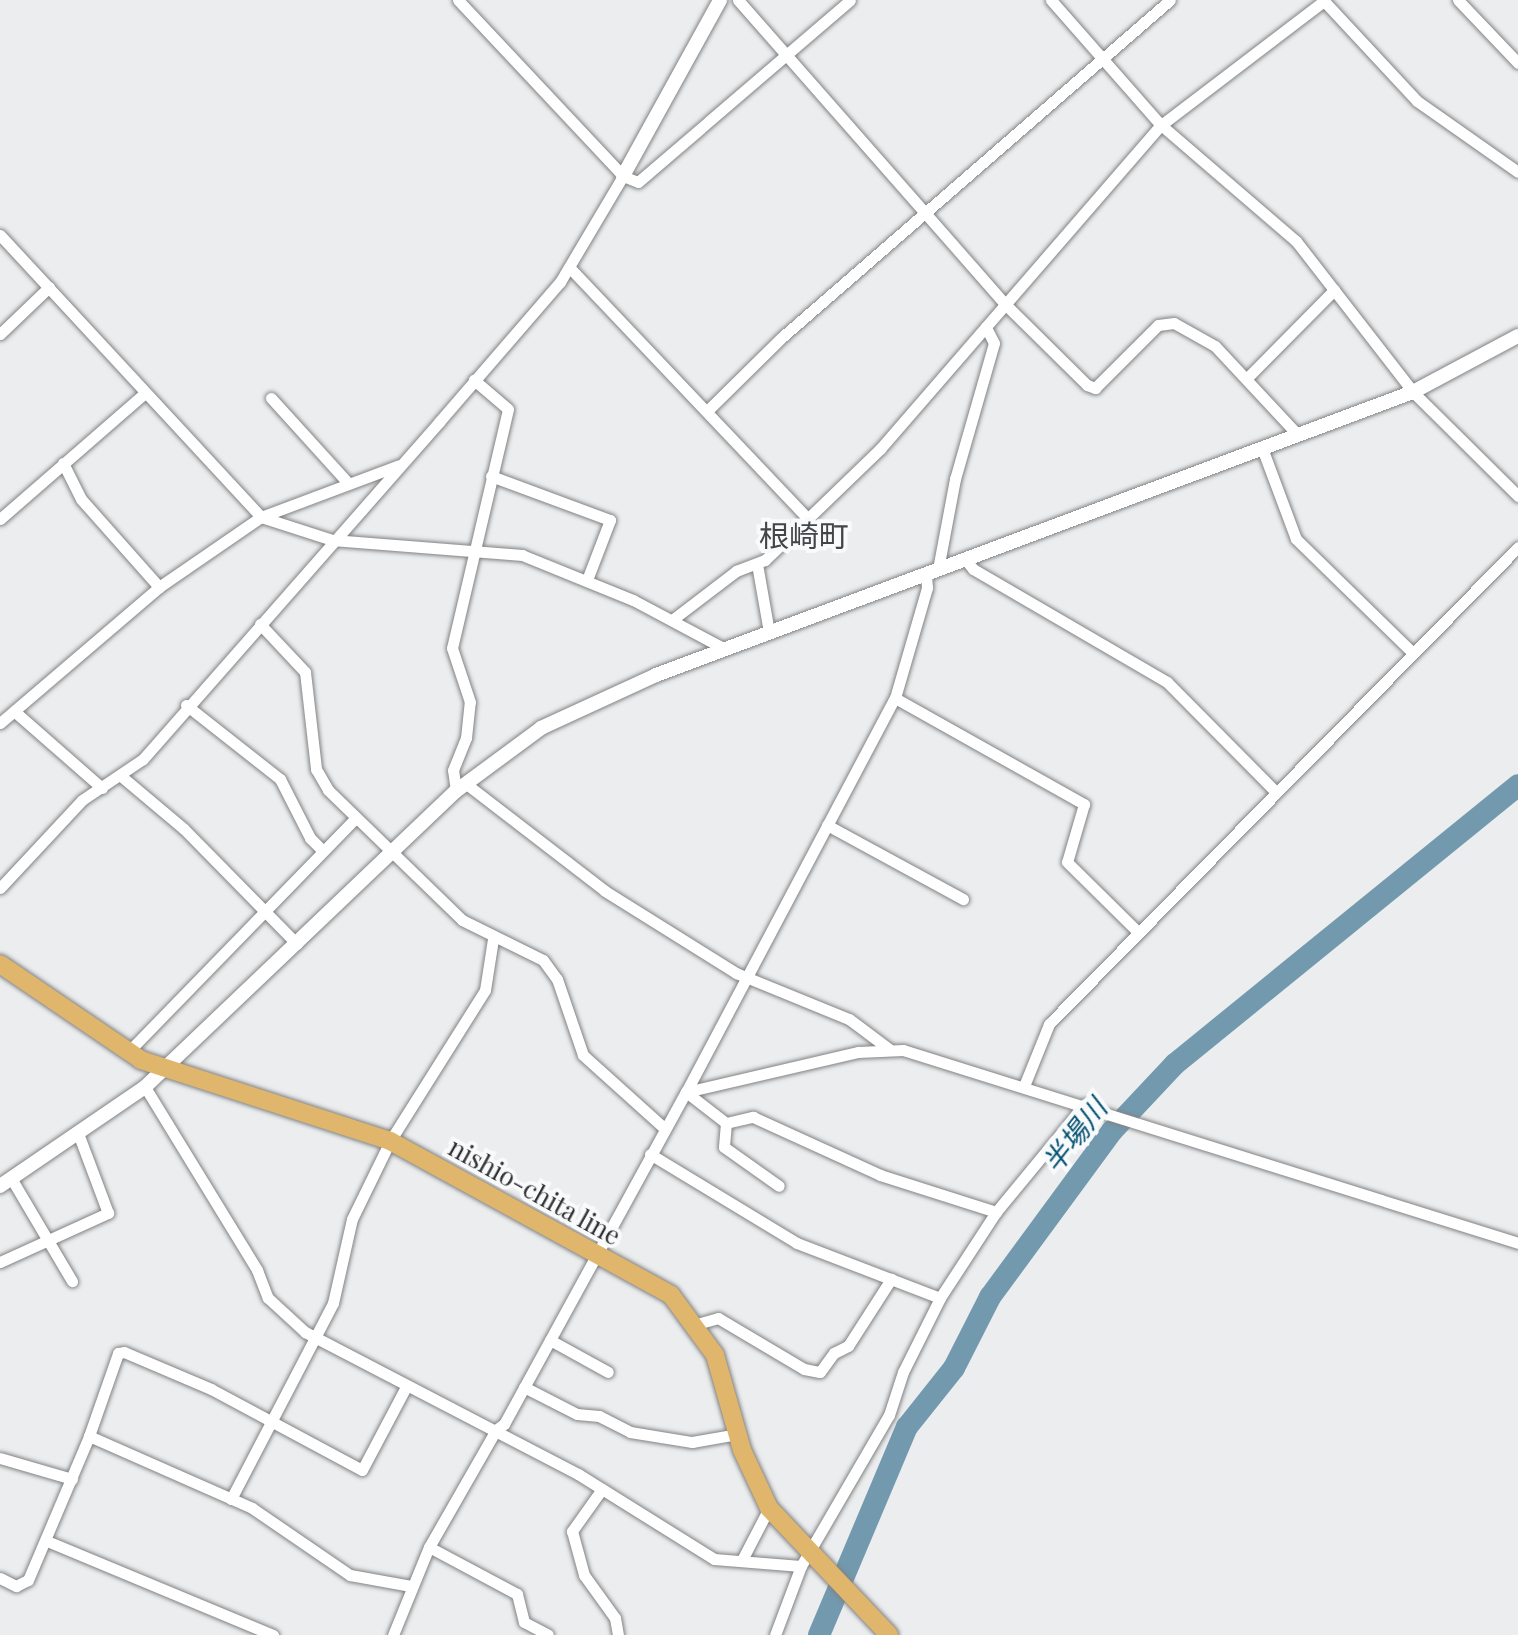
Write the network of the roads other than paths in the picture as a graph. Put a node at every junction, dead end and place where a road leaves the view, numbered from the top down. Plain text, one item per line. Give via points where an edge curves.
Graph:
1 (458, 0) edge
2 (720, 0) edge
3 (738, 0) edge
4 (850, 0) edge
5 (1051, 0) edge
6 (1170, 0) edge
7 (1324, 0) edge
8 (1458, 0) edge
9 (786, 55) junction
10 (1102, 60) junction
11 (1518, 63) edge
12 (1161, 125) junction
13 (1518, 172) edge
14 (623, 176) junction
15 (925, 215) junction
16 (0, 235) edge
17 (570, 268) junction
18 (49, 287) junction
19 (1334, 290) junction
20 (1006, 305) junction
21 (986, 327) junction
22 (0, 334) edge
23 (1518, 336) edge
24 (1247, 378) junction
25 (474, 380) junction
26 (1413, 392) junction
27 (144, 394) junction
28 (271, 398) dead end
29 (707, 411) junction
30 (1298, 435) junction
31 (1262, 448) junction
32 (63, 463) junction
33 (399, 465) junction
34 (491, 476) junction
35 (348, 483) junction
36 (1518, 496) edge
37 (261, 517) junction
38 (0, 519) edge
39 (808, 519) junction
40 (332, 540) junction
41 (1518, 547) edge
42 (475, 548) junction
43 (965, 559) junction
44 (757, 564) junction
45 (932, 571) junction
46 (587, 580) junction
47 (159, 587) junction
48 (672, 620) junction
49 (260, 624) junction
50 (769, 632) junction
51 (725, 649) junction
52 (1413, 653) junction
53 (895, 698) junction
54 (186, 705) junction
55 (14, 711) junction
56 (0, 723) edge
57 (121, 776) junction
58 (461, 787) junction
59 (102, 788) junction
60 (1275, 791) junction
61 (356, 818) junction
62 (827, 825) junction
63 (323, 851) junction
64 (393, 852) junction
65 (0, 888) edge
66 (963, 899) dead end
67 (264, 910) junction
68 (1138, 932) junction
69 (493, 939) junction
70 (297, 944) junction
71 (0, 964) edge
72 (746, 976) junction
73 (889, 1049) junction
74 (130, 1050) junction
75 (166, 1069) junction
76 (1024, 1086) junction
77 (145, 1087) junction
78 (686, 1092) junction
79 (1090, 1106) junction
80 (726, 1123) junction
81 (664, 1128) junction
82 (78, 1133) junction
83 (390, 1141) junction
84 (650, 1154) junction
85 (6, 1182) edge
86 (779, 1186) dead end
87 (996, 1212) junction
88 (45, 1242) junction
89 (1518, 1243) edge
90 (596, 1254) junction
91 (0, 1262) edge
92 (891, 1279) junction
93 (72, 1281) dead end
94 (940, 1298) junction
95 (697, 1324) junction
96 (314, 1338) junction
97 (550, 1340) junction
98 (608, 1372) dead end
99 (406, 1387) junction
100 (524, 1387) junction
101 (272, 1421) junction
102 (496, 1430) junction
103 (738, 1434) junction
104 (89, 1436) junction
105 (0, 1458) edge
106 (72, 1479) junction
107 (602, 1489) junction
108 (231, 1499) junction
109 (769, 1508) junction
110 (47, 1541) junction
111 (429, 1547) junction
112 (743, 1558) junction
113 (806, 1561) junction
114 (0, 1578) edge
115 (411, 1586) junction
116 (273, 1635) edge
117 (393, 1635) edge
118 (548, 1635) edge
119 (618, 1635) edge
120 (775, 1635) edge
121 (889, 1635) edge

1 - 14 street
2 - 14 street
3 - 9 street
4 - 9 street
5 - 10 street
6 - 10 street
7 - 12 street
7 - 13 street via 1417,101
8 - 11 street
9 - 14 street via 650,175 638,182
9 - 15 street
10 - 12 street
10 - 15 street
12 - 19 street via 1289,233
12 - 20 street
14 - 17 street
15 - 20 street
15 - 29 street via 781,338
16 - 18 street
17 - 25 street
17 - 29 street
18 - 22 street
18 - 27 street
19 - 24 street
19 - 26 street
20 - 21 street
20 - 24 street via 1091,388 1158,325 1168,322 1215,346
21 - 39 street via 880,449
21 - 45 street via 994,343
23 - 26 street
24 - 30 street
25 - 33 street
25 - 34 street via 508,409
26 - 30 street
26 - 36 street
27 - 32 street
27 - 37 street
28 - 35 street
29 - 39 street
30 - 31 street
31 - 43 street
31 - 52 street via 1296,539
32 - 38 street
32 - 47 street via 81,499
33 - 35 street
33 - 40 street
34 - 42 street
34 - 46 street via 610,520
35 - 37 street
37 - 40 street
37 - 47 street
39 - 44 street
40 - 42 street
40 - 49 street
41 - 52 street
42 - 46 street via 522,555
42 - 58 street via 452,648 470,702 466,738 453,770
43 - 45 street
43 - 60 street via 973,569 1167,682
44 - 48 street via 736,571
44 - 50 street
45 - 50 street
45 - 53 street
46 - 48 street
47 - 55 street
48 - 51 street
49 - 54 street
49 - 61 street via 305,672 320,779
50 - 51 street
51 - 58 street via 625,687 551,723
52 - 60 street
53 - 62 street
53 - 68 street via 1084,804 1067,862
54 - 57 street via 143,759
54 - 63 street via 280,779 310,838
55 - 56 street
55 - 59 street
57 - 59 street
57 - 67 street via 184,829
58 - 64 street
58 - 72 street via 605,891
59 - 65 street via 70,811
60 - 68 street
61 - 63 street
61 - 64 street
62 - 66 street
62 - 72 street
63 - 67 street
64 - 69 street via 438,901
64 - 70 street
67 - 70 street
67 - 74 street
68 - 76 street via 1044,1029
69 - 81 street via 543,960 557,979 583,1055
69 - 83 street via 485,990
70 - 75 street
71 - 74 main road, nishio-chita line
72 - 73 street via 849,1019
72 - 78 street
73 - 76 street
73 - 78 street
74 - 75 main road, nishio-chita line
75 - 77 street
75 - 83 main road, nishio-chita line
76 - 79 street
77 - 82 street
77 - 96 street via 257,1270 268,1298
78 - 80 street
78 - 81 street
79 - 87 street
79 - 89 street
80 - 86 street via 724,1147
80 - 87 street via 753,1117 880,1175
81 - 84 street
82 - 85 street
82 - 88 street via 108,1213
83 - 90 main road, nishio-chita line
83 - 96 street via 352,1219 333,1303
84 - 90 street
84 - 92 street via 797,1243
85 - 88 street
87 - 94 street
88 - 91 street
88 - 93 street
90 - 95 main road, nishio-chita line via 671,1295
90 - 97 street
92 - 94 street
92 - 95 street via 848,1346 834,1353 820,1372 804,1369 718,1318
94 - 113 street via 903,1372 889,1415
95 - 103 main road, nishio-chita line via 715,1355
96 - 99 street
96 - 101 street
97 - 98 street
97 - 100 street
99 - 101 street via 362,1470
99 - 102 street
100 - 102 street
100 - 103 street via 577,1414 599,1416 630,1432 692,1442
101 - 104 street via 124,1352 118,1353
101 - 108 street
102 - 107 street
102 - 111 street
103 - 109 main road, nishio-chita line
104 - 106 street
104 - 108 street
105 - 106 street
106 - 110 street
107 - 112 street via 714,1559
107 - 119 street via 572,1531 584,1575 618,1623
108 - 115 street via 263,1514 350,1575
109 - 112 street
109 - 113 main road, nishio-chita line
110 - 114 street via 24,1584
110 - 116 street
111 - 115 street
111 - 118 street via 517,1594 524,1622
112 - 113 street
113 - 120 street
113 - 121 main road, nishio-chita line via 824,1570
115 - 117 street

